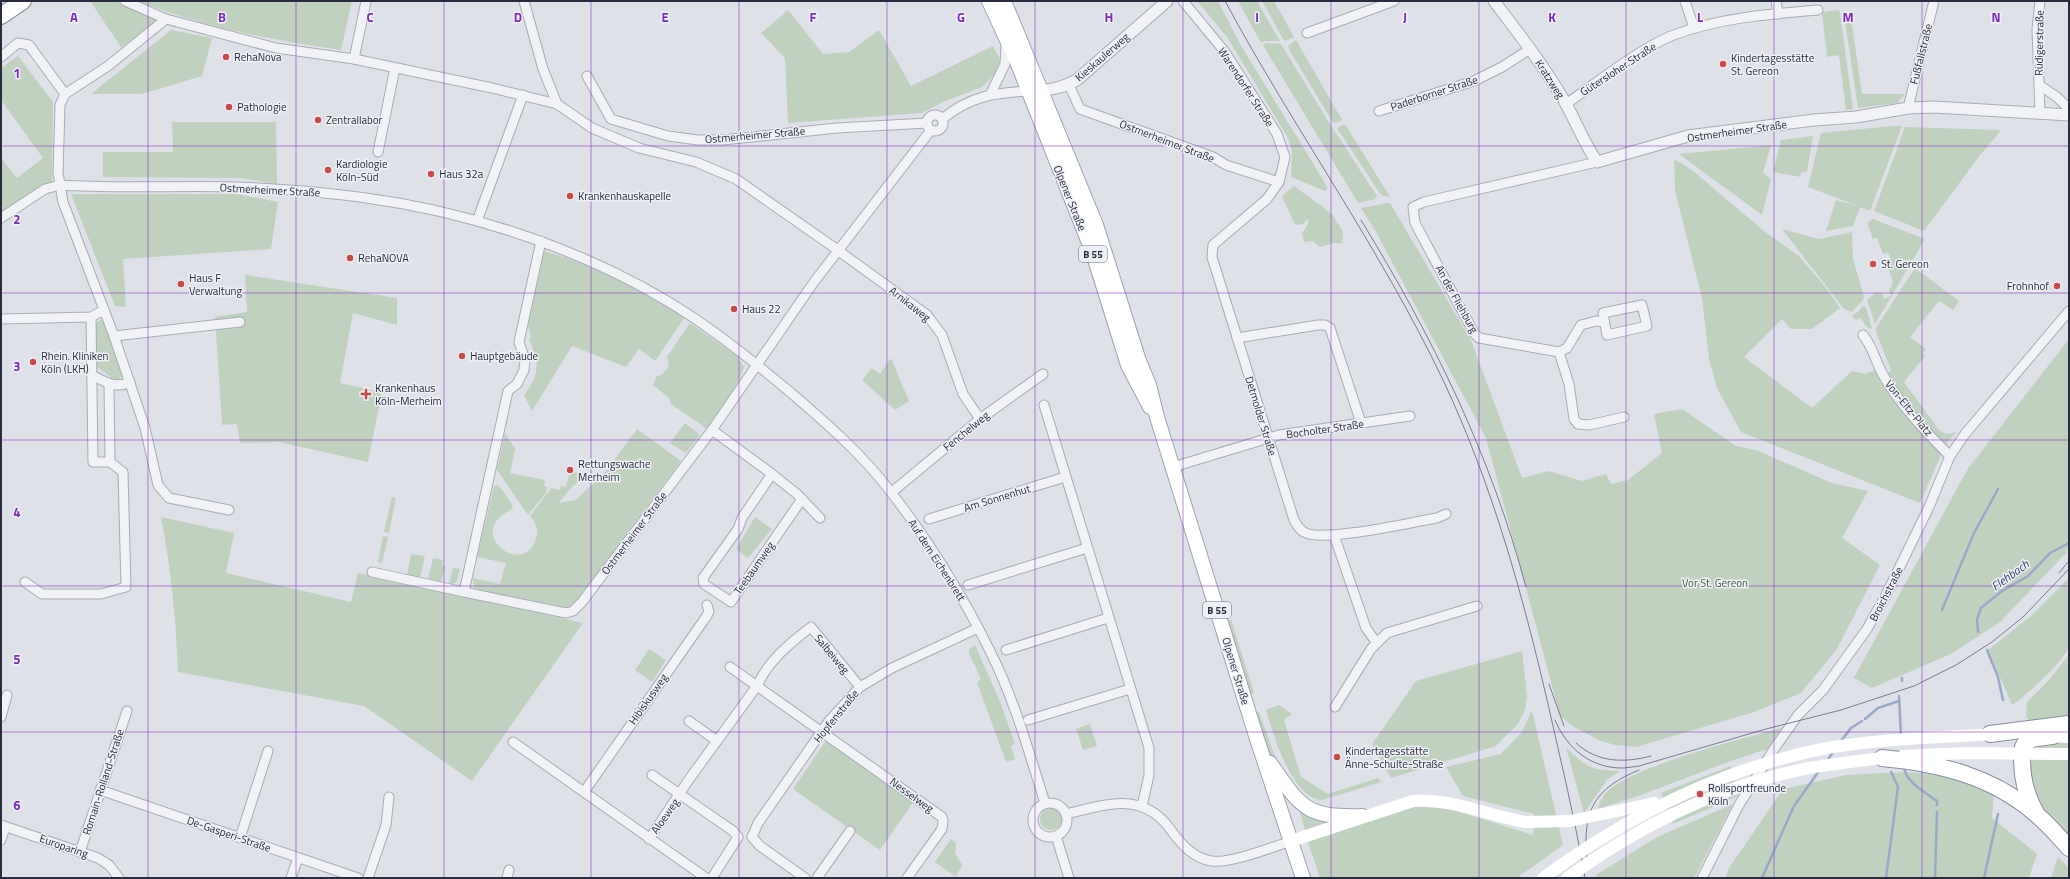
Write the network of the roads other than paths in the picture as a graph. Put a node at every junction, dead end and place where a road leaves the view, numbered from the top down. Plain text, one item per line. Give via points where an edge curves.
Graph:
1 (23, 1) edge
2 (125, 1) edge
3 (366, 1) edge
4 (524, 1) edge
5 (989, 1) edge
6 (1004, 1) edge
7 (1167, 1) edge
8 (1184, 1) edge
9 (1394, 1) edge
10 (1494, 1) edge
11 (1685, 1) edge
12 (1776, 1) edge
13 (1934, 1) edge
14 (2040, 1) edge
15 (1818, 10) dead end
16 (1778, 14) junction
17 (1, 16) edge
18 (166, 19) junction
19 (1694, 28) junction
20 (1307, 34) dead end
21 (1006, 40) junction
22 (1530, 49) junction
23 (1, 57) edge
24 (354, 59) junction
25 (396, 68) junction
26 (587, 76) dead end
27 (1069, 85) junction
28 (2039, 85) junction
29 (1035, 90) junction
30 (991, 93) junction
31 (65, 94) junction
32 (523, 95) junction
33 (556, 104) junction
34 (1566, 104) junction
35 (1908, 108) junction
36 (2069, 109) edge
37 (1379, 111) dead end
38 (2040, 113) junction
39 (2069, 115) edge
40 (942, 119) junction
41 (929, 126) junction
42 (378, 152) dead end
43 (1597, 162) junction
44 (1279, 182) junction
45 (60, 185) junction
46 (1413, 207) joint
47 (1, 218) edge
48 (477, 221) junction
49 (541, 241) junction
50 (838, 251) junction
51 (104, 310) junction
52 (2069, 311) edge
53 (91, 317) junction
54 (1, 319) edge
55 (240, 322) dead end
56 (1604, 322) junction
57 (1863, 335) dead end
58 (114, 336) junction
59 (1237, 338) junction
60 (1559, 352) junction
61 (757, 364) junction
62 (1043, 374) dead end
63 (92, 375) junction
64 (130, 382) junction
65 (109, 384) junction
66 (1044, 405) dead end
67 (1410, 416) dead end
68 (1624, 417) dead end
69 (980, 419) junction
70 (1361, 423) junction
71 (712, 430) junction
72 (1269, 440) junction
73 (1950, 456) junction
74 (110, 462) junction
75 (1173, 467) junction
76 (772, 474) junction
77 (1065, 477) junction
78 (892, 492) junction
79 (802, 499) junction
80 (229, 510) dead end
81 (1446, 514) dead end
82 (820, 518) dead end
83 (929, 519) dead end
84 (1334, 535) junction
85 (1087, 548) junction
86 (372, 572) dead end
87 (26, 582) dead end
88 (968, 585) dead end
89 (464, 592) junction
90 (707, 605) dead end
91 (1477, 606) dead end
92 (1108, 618) junction
93 (978, 628) junction
94 (1376, 642) junction
95 (1006, 650) dead end
96 (730, 667) dead end
97 (757, 686) junction
98 (860, 687) junction
99 (1130, 689) junction
100 (7, 695) dead end
101 (1335, 707) dead end
102 (127, 711) dead end
103 (1, 717) edge
104 (1028, 720) dead end
105 (689, 721) dead end
106 (2069, 724) edge
107 (822, 732) junction
108 (1990, 734) junction
109 (2061, 736) edge
110 (718, 741) junction
111 (512, 742) dead end
112 (268, 751) dead end
113 (1262, 753) junction
114 (2022, 753) junction
115 (2069, 754) edge
116 (1882, 758) joint
117 (1924, 759) junction
118 (652, 774) dead end
119 (100, 790) junction
120 (584, 792) junction
121 (680, 794) junction
122 (389, 797) dead end
123 (1671, 799) junction
124 (1045, 804) junction
125 (1142, 806) junction
126 (1066, 814) junction
127 (2038, 815) junction
128 (1362, 816) junction
129 (3, 826) edge
130 (850, 831) dead end
131 (752, 836) junction
132 (1056, 836) junction
133 (738, 837) junction
134 (240, 838) junction
135 (649, 839) junction
136 (1, 840) edge
137 (1291, 841) junction
138 (2069, 848) edge
139 (80, 852) junction
140 (298, 858) junction
141 (119, 878) edge
142 (291, 878) edge
143 (358, 878) edge
144 (368, 878) edge
145 (706, 878) edge
146 (712, 878) edge
147 (805, 878) edge
148 (817, 878) edge
149 (907, 878) edge
150 (1069, 878) edge
151 (1303, 878) edge
152 (1543, 878) edge
153 (1567, 878) edge
154 (1702, 878) edge

1 - 17 highway
2 - 18 street
3 - 24 street
4 - 33 street via 543,69
5 - 21 main road, Olpener Straße / B 55
6 - 29 main road, Olpener Straße / B 55
7 - 27 street, Kieskaulerweg
8 - 44 street, Warendorfer Straße via 1225,52 1277,134 1285,157
9 - 20 street
10 - 22 street, Kratzweg
11 - 19 street
12 - 16 street
13 - 35 street, Fußfallstraße
14 - 28 street, Rüdigerstraße via 2037,29
15 - 16 street, Gütersloher Straße
16 - 19 street, Gütersloher Straße via 1740,18
18 - 24 street via 276,48
18 - 31 street via 108,66
19 - 34 street, Gütersloher Straße via 1670,36 1646,49
21 - 29 main road, Olpener Straße / B 55
21 - 30 street via 1005,64
22 - 34 street, Kratzweg
22 - 37 street, Paderborner Straße via 1474,81
23 - 31 street via 18,44 29,45
24 - 25 street
25 - 32 street
25 - 42 street
26 - 41 street, Ostmerheimer Straße via 611,119 668,136 723,140 844,128
27 - 29 street, Kieskaulerweg
27 - 44 street, Ostmerheimer Straße via 1080,109 1213,157 1226,165
28 - 36 street, Rüdigerstraße
28 - 38 street, Rüdigerstraße
29 - 30 street
29 - 75 main road, Olpener Straße / B 55 via 1096,225 1134,363 1149,385
30 - 40 street via 956,108
31 - 45 street via 60,105
32 - 33 street
32 - 48 street
33 - 50 street via 592,128 632,145 696,162 734,178
34 - 43 street, Kratzweg via 1584,144
35 - 38 street, Ostmerheimer Straße
35 - 43 street, Ostmerheimer Straße via 1856,117 1688,136
38 - 39 street, Ostmerheimer Straße
40 - 41 street via 933,115 929,118
40 - 41 street via 944,124 938,131
41 - 50 street, Ostmerheimer Straße
43 - 46 street, Ostmerheimer Straße via 1424,202
44 - 59 street, Detmolder Straße via 1267,199 1213,245 1211,251
45 - 47 street, Ostmerheimer Straße via 45,189
45 - 48 street, Ostmerheimer Straße via 239,187 311,192 393,202
45 - 51 street via 63,202
46 - 60 street, An der Fliehburg via 1415,223 1474,333 1484,340
48 - 49 street, Ostmerheimer Straße
49 - 61 street, Ostmerheimer Straße via 606,269 684,312
49 - 89 street via 519,342 525,360 524,370 517,384 508,391
50 - 61 street, Ostmerheimer Straße
50 - 69 street, Arnikaweg via 927,315 944,341 963,394
51 - 53 street
51 - 58 street
52 - 73 street, Broichstraße via 1965,434
53 - 54 street
53 - 63 street
55 - 58 street
56 - 56 street via 1603,313 1642,305 1648,326 1608,335
56 - 60 street via 1596,321 1581,325 1567,348
57 - 73 street, Von-Eltz-Platz via 1872,346 1882,372 1892,388
58 - 64 street
59 - 70 street via 1318,325 1330,328
59 - 72 street, Detmolder Straße
60 - 68 street via 1569,384 1574,419 1578,424 1589,425
61 - 71 street, Ostmerheimer Straße
61 - 78 street, Auf dem Eichenbrett via 818,416
62 - 69 street, Fenchelweg
63 - 65 street
63 - 74 street via 93,462
64 - 65 street via 124,385
64 - 80 street via 145,428 160,490 174,500
65 - 74 street
66 - 77 street
67 - 70 street, Bocholter Straße
69 - 78 street, Fenchelweg
70 - 72 street, Bocholter Straße via 1279,435
71 - 76 street
71 - 89 street, Ostmerheimer Straße via 582,602 572,611 559,612
72 - 75 street, Bocholter Straße
72 - 84 street, Detmolder Straße via 1298,527 1306,533
73 - 154 street, Broichstraße via 1900,568 1867,629 1823,690 1798,715 1774,749 1739,805
74 - 87 street via 122,472 126,586 101,594 42,594
75 - 113 main road, Olpener Straße / B 55
76 - 79 street
76 - 79 street, Teebaumweg via 742,518 738,529 703,578 704,584 730,602
77 - 83 street, Am Sonnenhut
77 - 85 street
78 - 93 street, Auf dem Eichenbrett via 957,588
79 - 82 street
81 - 84 street, Detmolder Straße via 1436,518
84 - 94 street via 1366,628
85 - 88 street
85 - 92 street
86 - 89 street, Ostmerheimer Straße
90 - 120 street, Hibiskusweg via 709,612 706,617
91 - 94 street via 1387,633
92 - 95 street
92 - 99 street
93 - 98 street, Hopfenstraße via 892,668
93 - 124 street, Auf dem Eichenbrett via 1007,687
94 - 101 street
96 - 97 street
97 - 98 street, Salbeiweg via 761,676 778,654 810,627
97 - 107 street
97 - 110 street, Salbeiweg
98 - 107 street, Hopfenstraße
99 - 104 street
99 - 125 street via 1149,748 1149,776
100 - 103 street
102 - 119 street, Romain-Rolland-Straße
105 - 110 street
106 - 108 highway
107 - 131 street, Hopfenstraße via 758,823
107 - 149 street, Nesselweg via 942,817 942,829
108 - 109 main road
108 - 123 main road, bridge via 1844,746 1797,755 1727,776
109 - 114 highway via 2027,741
110 - 121 street, Salbeiweg
111 - 120 street
112 - 134 street
113 - 128 main road, B 55 via 1294,797 1307,807 1324,815
113 - 137 main road, Olpener Straße / B 55
114 - 115 main road
114 - 117 main road
114 - 127 highway via 2025,791
116 - 117 highway
116 - 153 main road, bridge via 1834,764 1782,775 1696,804 1626,839
117 - 127 highway via 1978,778
118 - 121 street
119 - 134 street, De-Gasperi-Straße
119 - 139 street, Romain-Rolland-Straße
120 - 135 street, Aloeweg
121 - 133 street
121 - 135 street, Aloeweg
122 - 144 street via 386,825
123 - 128 main road, bridge via 1585,819 1555,822 1526,822 1430,801 1404,803
123 - 152 main road, bridge via 1599,838
124 - 126 street via 1058,805
124 - 132 street via 1035,812 1034,825 1036,830 1045,836
125 - 126 street via 1115,802
125 - 137 street via 1163,819 1180,843 1190,852 1211,861 1229,860
126 - 132 street via 1064,829
127 - 138 highway
128 - 137 main road
129 - 136 street
129 - 139 street, Europaring
130 - 148 street
131 - 133 street
131 - 147 street via 760,846
132 - 150 street
133 - 146 street
134 - 140 street, De-Gasperi-Straße
135 - 145 street, Aloeweg
137 - 151 main road, Olpener Straße / B 55
139 - 141 street, Europaring via 109,865
140 - 142 street
140 - 143 street, De-Gasperi-Straße

